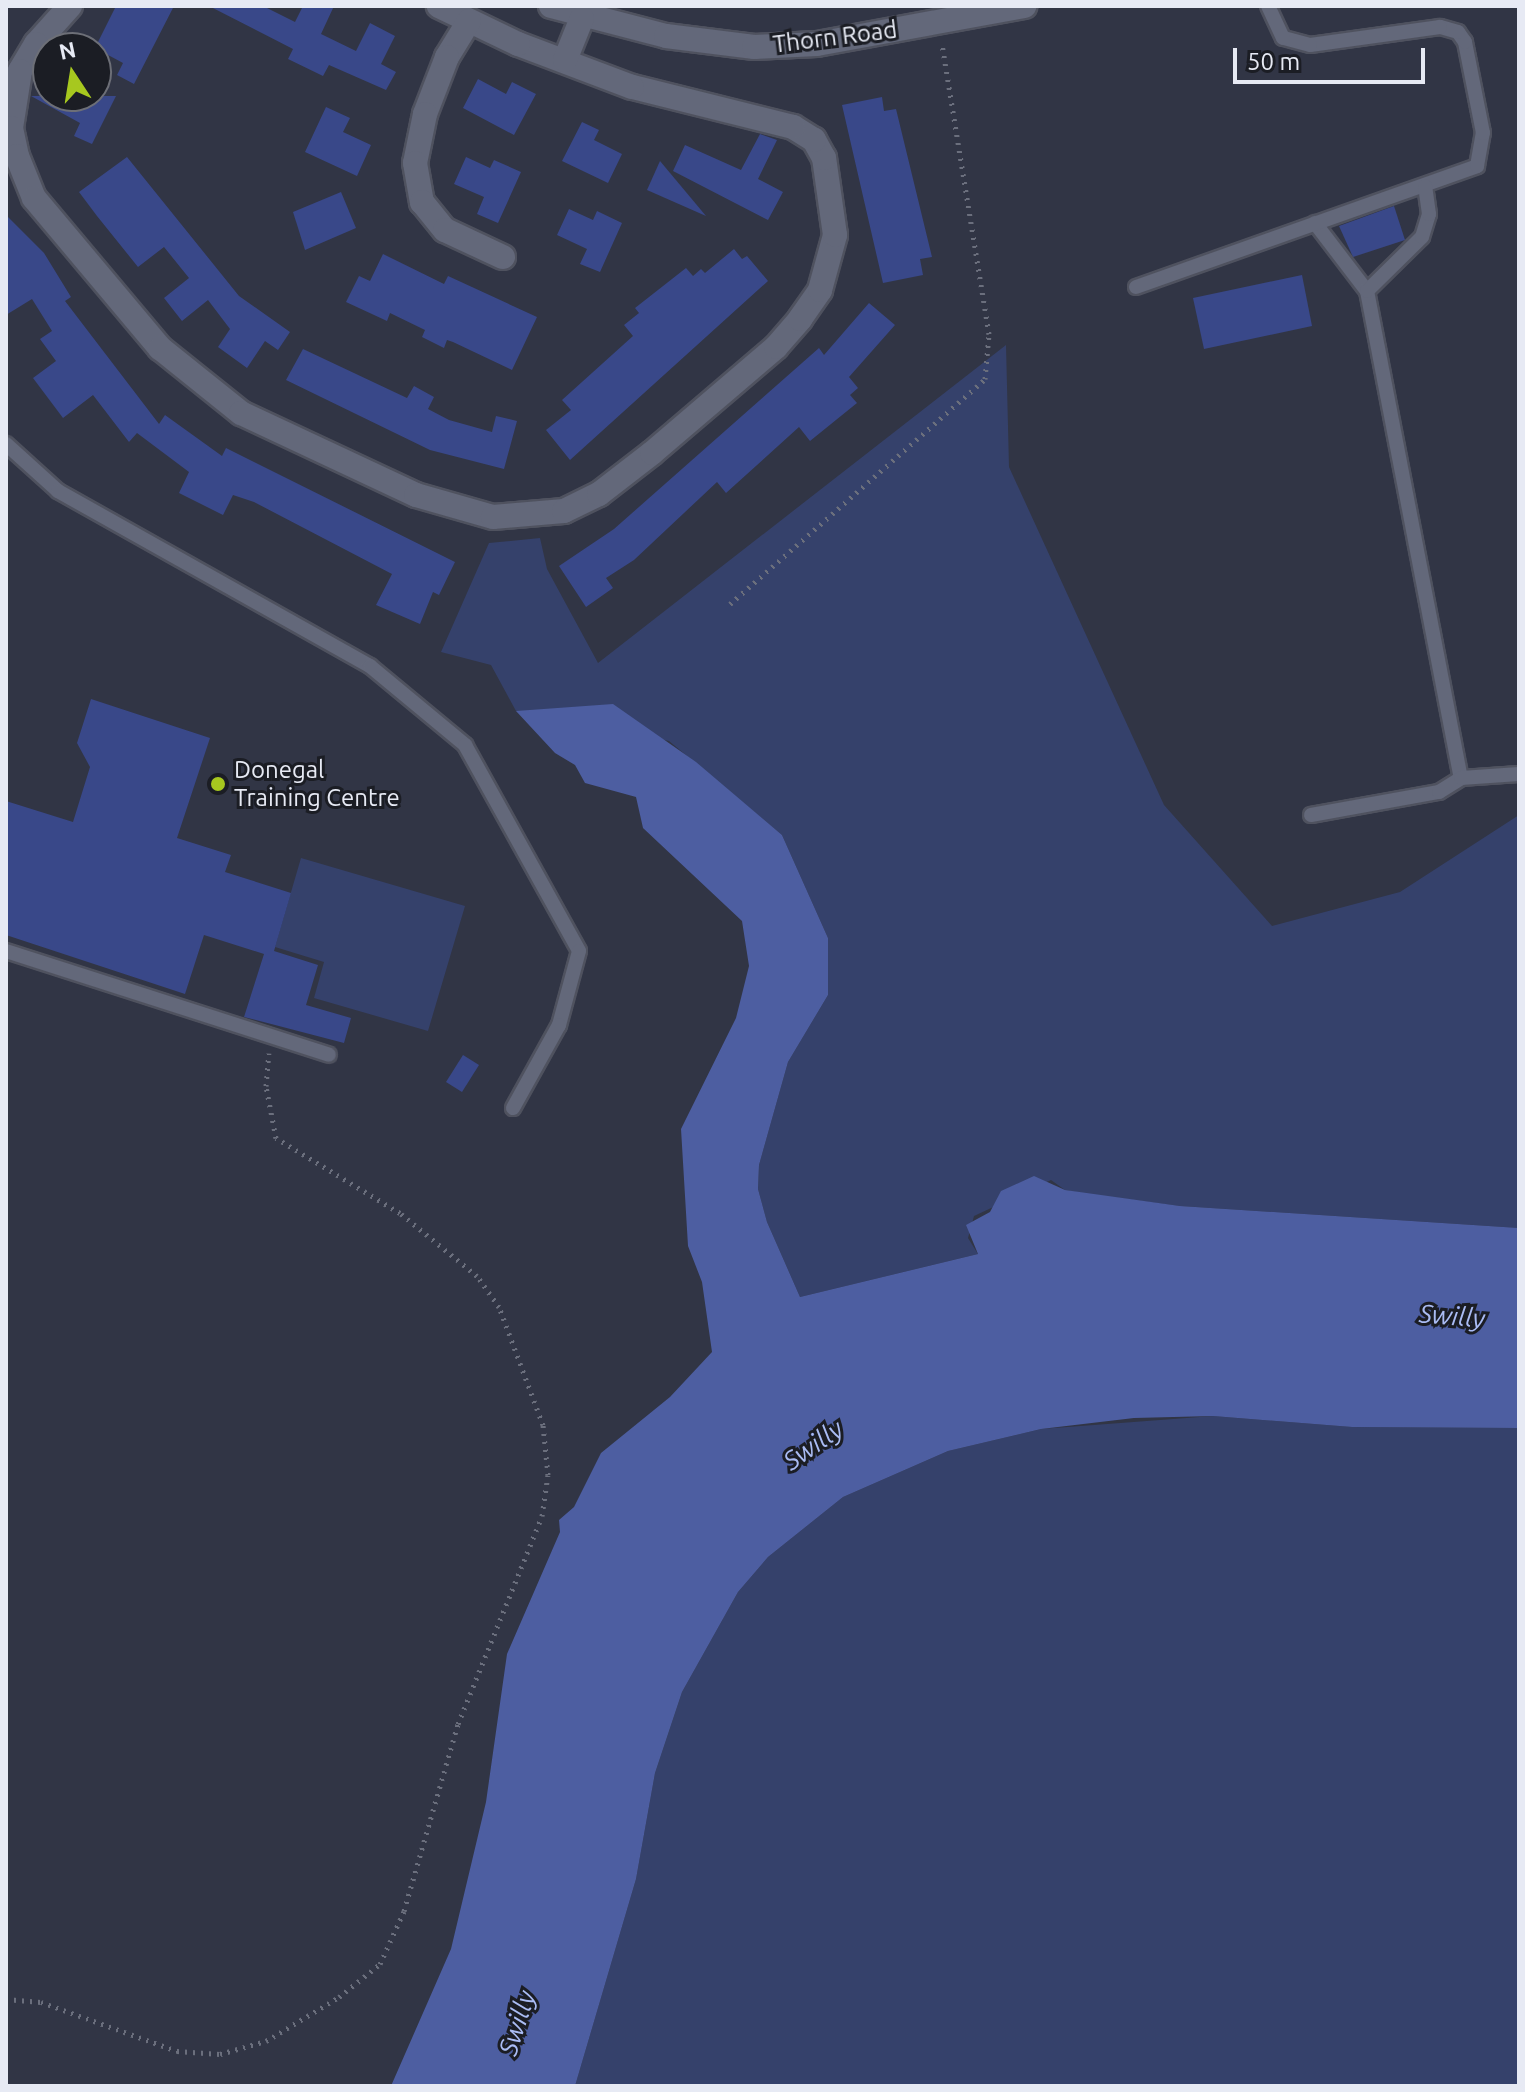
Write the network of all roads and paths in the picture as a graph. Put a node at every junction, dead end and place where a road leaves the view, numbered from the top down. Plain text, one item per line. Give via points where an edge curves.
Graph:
1 (70, 6) edge
2 (439, 6) edge
3 (551, 6) edge
4 (1025, 6) edge
5 (1268, 6) edge
6 (582, 18) junction
7 (469, 21) junction
8 (939, 23) junction
9 (565, 60) junction
10 (1425, 186) junction
11 (1315, 223) junction
12 (503, 257) dead end
13 (1136, 287) dead end
14 (1367, 291) junction
15 (6, 444) edge
16 (730, 604) dead end
17 (1519, 774) edge
18 (1461, 778) junction
19 (1311, 815) dead end
20 (6, 951) edge
21 (271, 1036) junction
22 (329, 1055) dead end
23 (513, 1108) dead end
24 (6, 1999) edge

1 - 9 street via 20,71 11,128 34,198 68,241 160,348 241,413 416,495 493,517 564,511 599,494 652,453 776,347 800,319 820,290 835,235 824,158 814,140 762,116 632,87
2 - 7 street
3 - 6 street, Thorn Road
4 - 8 street, Thorn Road
5 - 10 lane via 1283,38 1310,45 1440,27 1458,32 1465,42 1483,133 1477,166
6 - 8 street, Thorn Road via 754,47 817,44
6 - 9 street
7 - 9 street
7 - 12 street via 447,57 425,114 415,163 422,202 445,230
8 - 16 path via 989,334 985,379
10 - 11 lane
10 - 14 lane via 1429,214 1422,237
11 - 13 lane
11 - 14 lane
14 - 18 lane
15 - 23 lane via 58,491 370,666 465,745 579,951 559,1025
17 - 18 lane
18 - 19 lane via 1439,792
20 - 21 lane
21 - 22 lane
21 - 24 path via 266,1086 276,1138 400,1213 477,1276 499,1307 543,1425 548,1475 542,1516 458,1724 404,1911 380,1964 339,1997 266,2041 220,2054 177,2051 41,2002

